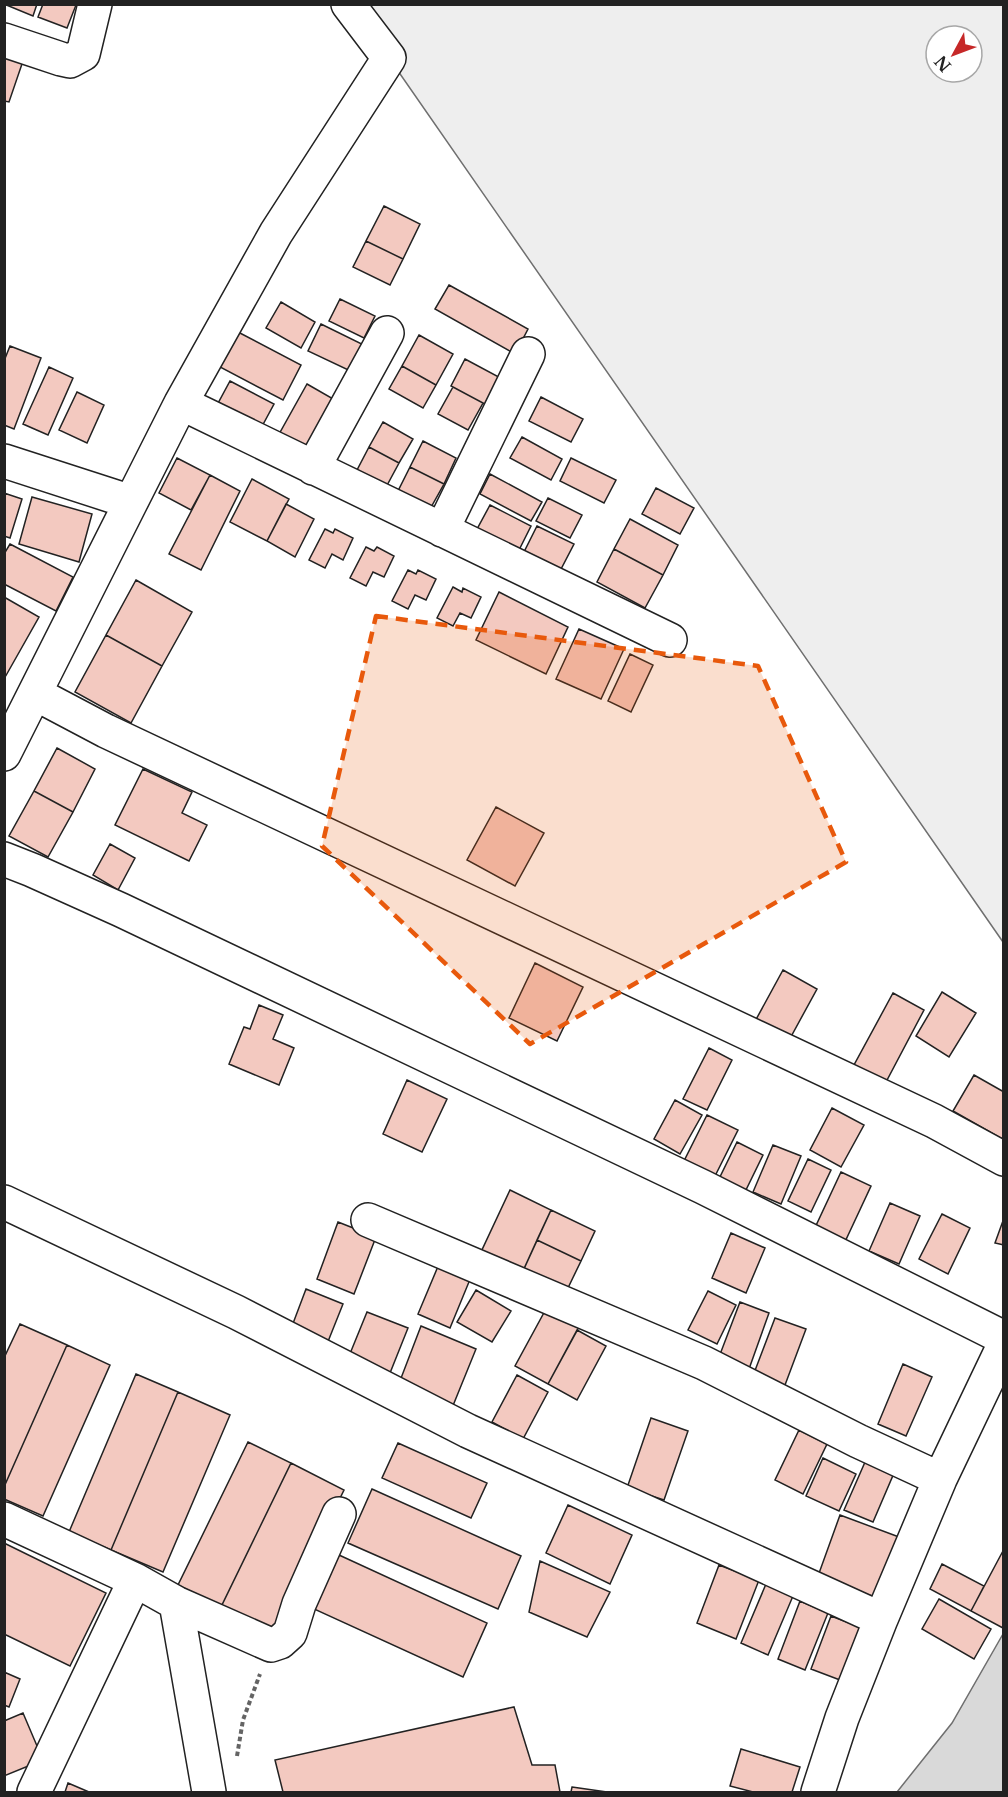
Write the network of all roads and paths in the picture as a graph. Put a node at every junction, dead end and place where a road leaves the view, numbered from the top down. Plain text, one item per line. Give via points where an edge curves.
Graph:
1 (95, 4) edge
2 (348, 4) edge
3 (4, 39) edge
4 (387, 333) dead end
5 (528, 354) dead end
6 (182, 403) junction
7 (4, 461) edge
8 (313, 468) junction
9 (131, 502) junction
10 (442, 530) junction
11 (670, 640) dead end
12 (36, 694) junction
13 (4, 754) edge
14 (4, 859) edge
15 (1004, 1159) edge
16 (4, 1202) edge
17 (368, 1220) dead end
18 (1004, 1338) edge
19 (1004, 1345) edge
20 (939, 1479) junction
21 (339, 1514) dead end
22 (4, 1519) edge
23 (135, 1580) junction
24 (176, 1603) junction
25 (881, 1619) junction
26 (271, 1645) junction
27 (235, 1766) dead end
28 (34, 1792) edge
29 (209, 1792) edge
30 (818, 1792) edge

1 - 3 street via 83,54 70,61
2 - 6 street via 389,58 276,233
4 - 8 street
5 - 10 street
6 - 8 street
6 - 9 street
7 - 9 street
8 - 10 street
9 - 12 street
10 - 11 street
12 - 13 street
12 - 15 street via 934,1121
14 - 18 street via 121,910 703,1187
16 - 25 street via 236,1312 468,1431
17 - 20 street via 704,1364
19 - 20 street
20 - 25 street
21 - 26 street via 290,1633
22 - 23 street
23 - 24 street
23 - 28 street
24 - 26 street
24 - 29 street
25 - 30 street
26 - 27 path via 243,1720

